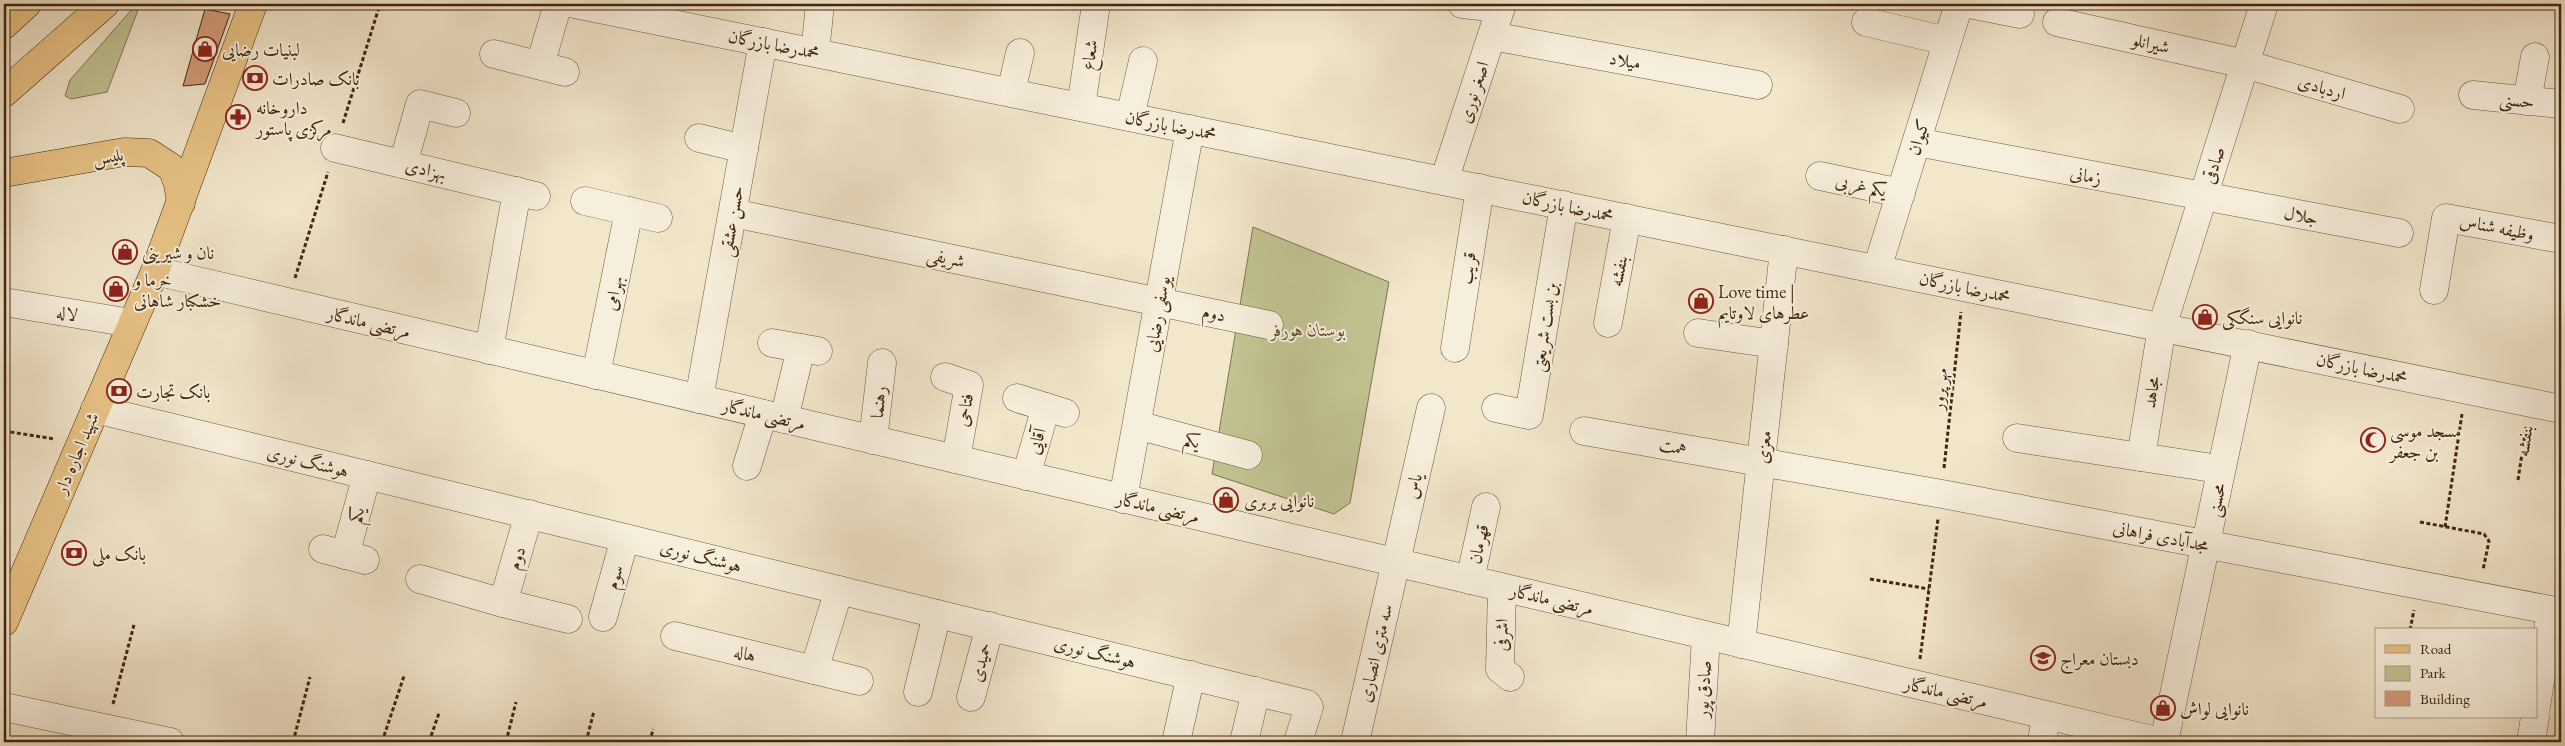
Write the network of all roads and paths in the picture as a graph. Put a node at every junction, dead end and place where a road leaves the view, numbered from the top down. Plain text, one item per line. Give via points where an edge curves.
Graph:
1 (27, 4) edge
2 (105, 4) edge
3 (253, 4) edge
4 (558, 4) edge
5 (575, 4) edge
6 (820, 4) edge
7 (1096, 4) edge
8 (1462, 4) edge
9 (1959, 4) edge
10 (1969, 4) edge
11 (2264, 4) edge
12 (1501, 6) edge
13 (2020, 14) dead end
14 (1866, 22) dead end
15 (2057, 22) dead end
16 (4, 25) edge
17 (1492, 36) junction
18 (1947, 41) junction
19 (764, 42) junction
20 (816, 43) dead end
21 (1020, 52) dead end
22 (494, 54) dead end
23 (2535, 57) dead end
24 (1142, 61) dead end
25 (2245, 64) junction
26 (1758, 85) dead end
27 (1011, 92) junction
28 (4, 93) edge
29 (2474, 95) dead end
30 (2527, 101) junction
31 (2561, 104) edge
32 (1082, 107) junction
33 (2400, 109) dead end
34 (456, 113) dead end
35 (1130, 117) junction
36 (1190, 129) junction
37 (699, 138) dead end
38 (1917, 142) junction
39 (335, 148) dead end
40 (744, 149) junction
41 (402, 164) junction
42 (4, 173) edge
43 (1820, 176) dead end
44 (1444, 181) junction
45 (1480, 188) junction
46 (1901, 193) junction
47 (2203, 197) junction
48 (585, 201) dead end
49 (181, 203) junction
50 (1564, 205) junction
51 (630, 211) junction
52 (733, 213) junction
53 (658, 218) dead end
54 (1627, 218) junction
55 (2399, 233) dead end
56 (2561, 239) edge
57 (1784, 250) junction
58 (1877, 269) junction
59 (155, 271) junction
60 (1964, 287) junction
61 (2434, 290) dead end
62 (4, 302) edge
63 (1159, 302) junction
64 (131, 323) junction
65 (1608, 323) dead end
66 (1269, 325) dead end
67 (2162, 327) junction
68 (1698, 333) dead end
69 (772, 343) dead end
70 (1774, 344) junction
71 (2248, 344) junction
72 (1455, 348) dead end
73 (489, 350) junction
74 (882, 364) dead end
75 (596, 375) junction
76 (945, 377) dead end
77 (2466, 389) junction
78 (1016, 398) dead end
79 (699, 399) junction
80 (2529, 402) junction
81 (1431, 408) dead end
82 (1496, 408) dead end
83 (95, 409) junction
84 (2561, 409) edge
85 (773, 417) junction
86 (1137, 425) junction
87 (4, 431) edge
88 (1584, 432) dead end
89 (2018, 438) dead end
90 (874, 440) junction
91 (81, 444) junction
92 (1248, 455) dead end
93 (2141, 457) junction
94 (956, 459) junction
95 (1761, 461) junction
96 (748, 466) dead end
97 (2206, 467) dead end
98 (367, 475) junction
99 (1026, 476) junction
100 (2518, 480) dead end
101 (1942, 494) junction
102 (1123, 499) junction
103 (1488, 508) dead end
104 (529, 514) junction
105 (2420, 522) dead end
106 (2445, 527) junction
107 (625, 538) junction
108 (2207, 544) junction
109 (344, 555) dead end
110 (1396, 563) junction
111 (420, 579) dead end
112 (1870, 579) dead end
113 (1470, 580) junction
114 (1502, 588) junction
115 (1929, 589) junction
116 (839, 590) junction
117 (2478, 597) junction
118 (503, 602) junction
119 (2556, 611) edge
120 (937, 614) junction
121 (602, 617) dead end
122 (568, 619) dead end
123 (4, 622) edge
124 (134, 625) dead end
125 (990, 626) junction
126 (676, 636) dead end
127 (1706, 636) junction
128 (1741, 644) junction
129 (814, 670) junction
130 (1191, 675) junction
131 (404, 676) dead end
132 (310, 677) dead end
133 (1510, 677) dead end
134 (859, 682) dead end
135 (1916, 685) junction
136 (1256, 691) junction
137 (918, 692) dead end
138 (971, 697) dead end
139 (2538, 697) edge
140 (516, 702) dead end
141 (4, 707) edge
142 (594, 711) dead end
143 (439, 712) dead end
144 (2046, 716) junction
145 (2535, 718) edge
146 (653, 728) dead end
147 (106, 729) junction
148 (2125, 738) edge
149 (170, 742) edge
150 (293, 742) edge
151 (382, 742) edge
152 (429, 742) edge
153 (506, 742) edge
154 (586, 742) edge
155 (650, 742) edge
156 (1176, 742) edge
157 (1244, 742) edge
158 (1298, 742) edge
159 (1355, 742) edge
160 (1700, 742) edge
161 (2042, 742) edge
162 (2162, 742) edge
163 (2531, 742) edge

1 - 16 main road
2 - 28 main road
3 - 49 main road, شهید اجاره دار
4 - 22 street via 553,69
5 - 19 street, محمدرضا بازرگان
6 - 20 street
7 - 32 street, شعاع
8 - 12 street
9 - 18 street, کیوان
10 - 13 street
11 - 25 street, صادقی
12 - 17 street, اصغر نوری
14 - 18 street
15 - 25 street, شیرانلو
17 - 26 street, میلاد
17 - 44 street, اصغر نوری
18 - 38 street, کیوان
19 - 27 street, محمدرضا بازرگان
19 - 40 street, حسن عشقی
21 - 27 street
23 - 30 street
24 - 35 street
25 - 33 street, اردبادی
25 - 47 street, صادقی
27 - 32 street, محمدرضا بازرگان
29 - 30 street, حسنی
30 - 31 street, حسنی
32 - 35 street, محمدرضا بازرگان
34 - 41 street via 420,104
35 - 36 street, محمدرضا بازرگان
36 - 44 street, محمدرضا بازرگان
36 - 63 street, یوسفی رضایی
37 - 40 street
38 - 46 street, کیوان
38 - 47 street, زمانی
39 - 41 street, بهزادی
40 - 52 street, حسن عشقی
41 - 73 street, بهزادی via 526,193
42 - 49 main road, پلیس via 124,152 149,153 172,168
43 - 46 street, یکم غربی
44 - 45 street, محمدرضا بازرگان
45 - 50 street, محمدرضا بازرگان
45 - 72 street, قریب
46 - 58 street, کیوان
47 - 55 street, جلال
47 - 67 street, صادقی
48 - 51 street
49 - 59 main road, شهید اجاره دار
50 - 54 street, محمدرضا بازرگان
50 - 82 street, بن بست شریعتی via 1529,415
51 - 53 street
51 - 75 street, بهرامی
52 - 63 street, شریفی
52 - 79 street, حسن عشقی
54 - 57 street, محمدرضا بازرگان
54 - 65 street, بنفشه
56 - 61 street, وظیفه شناس via 2446,218
57 - 58 street, محمدرضا بازرگان
57 - 70 street, معزی
58 - 60 street, محمدرضا بازرگان
59 - 64 main road, شهید اجاره دار
59 - 73 street, مرتضی ماندگار
60 - 67 street, محمدرضا بازرگان
60 - 101 path, مهر پرور
62 - 64 street, لاله
63 - 66 street, دوم
63 - 86 street, یوسفی رضایی
64 - 83 main road, شهید اجاره دار
67 - 71 street, محمدرضا بازرگان
67 - 93 street, مجاهد
68 - 70 street
69 - 85 street via 809,350
70 - 95 street, معزی
71 - 77 street, محمدرضا بازرگان
71 - 108 street, محسنی
73 - 75 street, مرتضی ماندگار
74 - 90 street, رهنما
75 - 79 street, مرتضی ماندگار
76 - 94 street, فتاحی via 969,385
77 - 80 street, محمدرضا بازرگان
77 - 106 path
78 - 99 street, آقایی via 1055,410
79 - 85 street, مرتضی ماندگار
80 - 84 street, محمدرضا بازرگان
80 - 100 path, بنفشه
81 - 110 street, یاس
83 - 91 main road, شهید اجاره دار
83 - 98 street, هوشنگ نوری
85 - 90 street, مرتضی ماندگار
85 - 96 street
86 - 92 street, یکم
86 - 102 street, یوسفی رضایی
87 - 91 path
88 - 95 street, همت
89 - 93 street
90 - 94 street, مرتضی ماندگار
91 - 123 main road, شهید اجاره دار
93 - 97 street
94 - 99 street, مرتضی ماندگار
95 - 101 street, مجدآبادی فراهانی
95 - 128 street, معزی
98 - 104 street, هوشنگ نوری
98 - 109 street, یکم
99 - 102 street, مرتضی ماندگار
101 - 108 street, مجدآبادی فراهانی
101 - 115 path, مهر پرور
102 - 110 street, مرتضی ماندگار
103 - 113 street, قهرمان
104 - 107 street, هوشنگ نوری
104 - 118 street, دوم
105 - 106 path
106 - 117 path via 2484,534 2489,541
107 - 116 street, هوشنگ نوری
107 - 121 street, سوم
108 - 117 street, مجدآبادی فراهانی
108 - 162 street, محسنی
110 - 113 street, مرتضی ماندگار
110 - 159 street, سه متری انصاری
111 - 118 street
112 - 115 path
113 - 114 street, مرتضی ماندگار
114 - 127 street, مرتضی ماندگار
114 - 133 street, اشرفی via 1500,670
115 - 135 path, مهر پرور
116 - 120 street, هوشنگ نوری
116 - 129 street
117 - 119 street, مجدآبادی فراهانی
118 - 122 street
119 - 139 street
120 - 125 street, هوشنگ نوری
120 - 137 street
124 - 147 path
125 - 130 street, هوشنگ نوری
125 - 138 street, حمیدی
126 - 129 street, هاله
127 - 128 street, مرتضی ماندگار
127 - 160 street, صادق پور
128 - 135 street, مرتضی ماندگار
129 - 134 street, هاله
130 - 136 street, هوشنگ نوری
130 - 156 street
131 - 151 path
132 - 150 path
135 - 144 street, مرتضی ماندگار
136 - 157 street
136 - 158 street, هوشنگ نوری via 1307,704 1309,707
140 - 153 path
141 - 147 street
142 - 154 path
143 - 152 path
144 - 148 street, مرتضی ماندگار
144 - 161 street
145 - 163 street
146 - 155 path
147 - 149 street
148 - 162 street, مرتضی ماندگار

